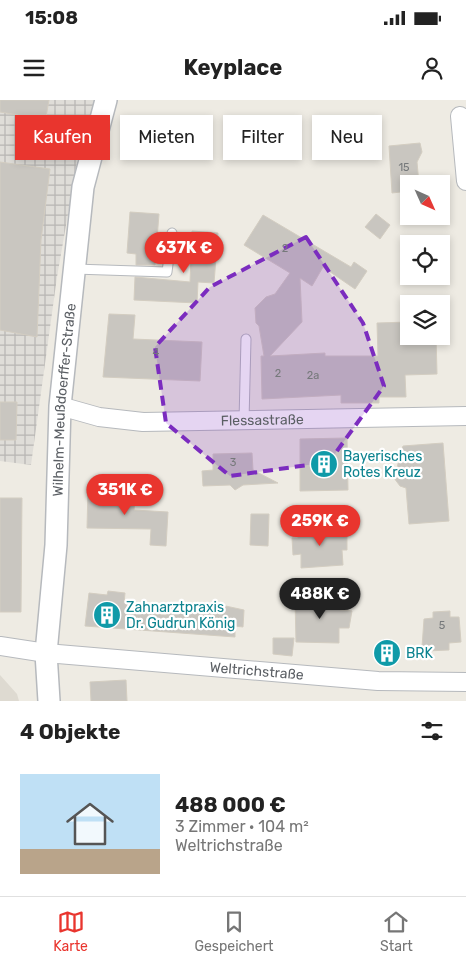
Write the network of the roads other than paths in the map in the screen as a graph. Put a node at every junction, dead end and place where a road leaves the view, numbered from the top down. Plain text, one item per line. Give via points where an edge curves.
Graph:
1 (106, 100) edge
2 (460, 116) dead end
3 (466, 181) edge
4 (172, 234) dead end
5 (74, 269) junction
6 (246, 339) dead end
7 (60, 406) junction
8 (466, 416) edge
9 (244, 421) junction
10 (0, 646) edge
11 (46, 653) junction
12 (466, 682) edge
13 (49, 701) edge

1 - 5 street, Wilhelm-Meußdoerffer-Straße via 83,187
2 - 3 street
4 - 5 lane via 167,272
5 - 7 street, Wilhelm-Meußdoerffer-Straße
6 - 9 lane
7 - 9 street, Flessastraße via 99,417 143,422
7 - 11 street, Wilhelm-Meußdoerffer-Straße via 56,545
8 - 9 street, Flessastraße
10 - 11 street, Weltrichstraße
11 - 12 street, Weltrichstraße via 378,681
11 - 13 street, Wilhelm-Meußdoerffer-Straße

